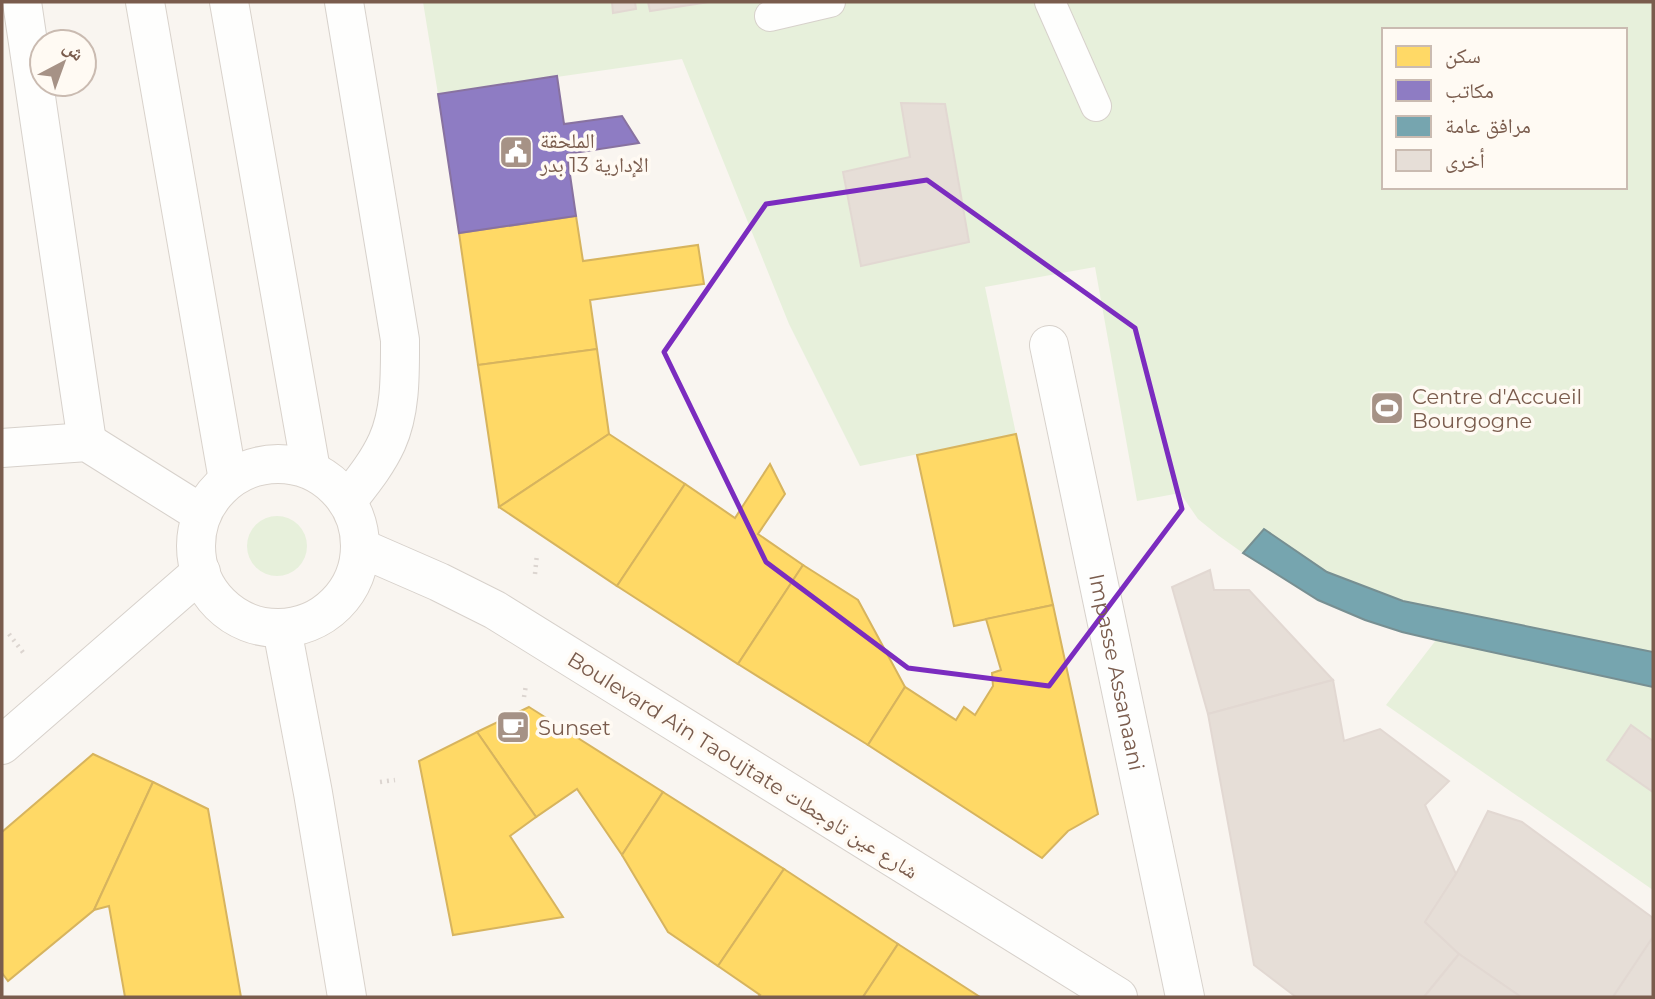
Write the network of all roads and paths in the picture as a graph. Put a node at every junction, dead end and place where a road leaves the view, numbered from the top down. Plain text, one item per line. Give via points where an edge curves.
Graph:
1 (22, 2) edge
2 (145, 2) edge
3 (229, 2) edge
4 (344, 2) edge
5 (830, 2) edge
6 (1050, 2) edge
7 (770, 16) dead end
8 (1096, 106) dead end
9 (1049, 345) dead end
10 (87, 442) junction
11 (2, 448) edge
12 (311, 470) junction
13 (228, 481) junction
14 (348, 500) junction
15 (202, 514) junction
16 (361, 548) junction
17 (537, 554) dead end
18 (201, 572) junction
19 (535, 574) dead end
20 (282, 629) junction
21 (9, 634) dead end
22 (25, 655) dead end
23 (526, 685) dead end
24 (524, 697) dead end
25 (2, 746) edge
26 (395, 780) dead end
27 (380, 782) dead end
28 (347, 997) edge
29 (1118, 997) edge
30 (1185, 997) edge

1 - 10 street
2 - 13 street
3 - 12 street
4 - 14 street via 400,340 396,411 388,440
5 - 7 lane
6 - 8 lane
9 - 30 street, Impasse Assanaani
10 - 11 street
10 - 15 street
12 - 13 street via 268,464 247,469
12 - 14 street via 332,482
13 - 15 street
14 - 16 street via 358,523
15 - 18 street via 196,553
16 - 20 street via 356,573 344,596 325,614
16 - 29 street, Boulevard Ain Taoujtate شارع عين تاوجطات via 495,610
17 - 19 path
18 - 20 street via 222,606 256,625
18 - 25 street
20 - 28 street
21 - 22 path
23 - 24 path
26 - 27 path

